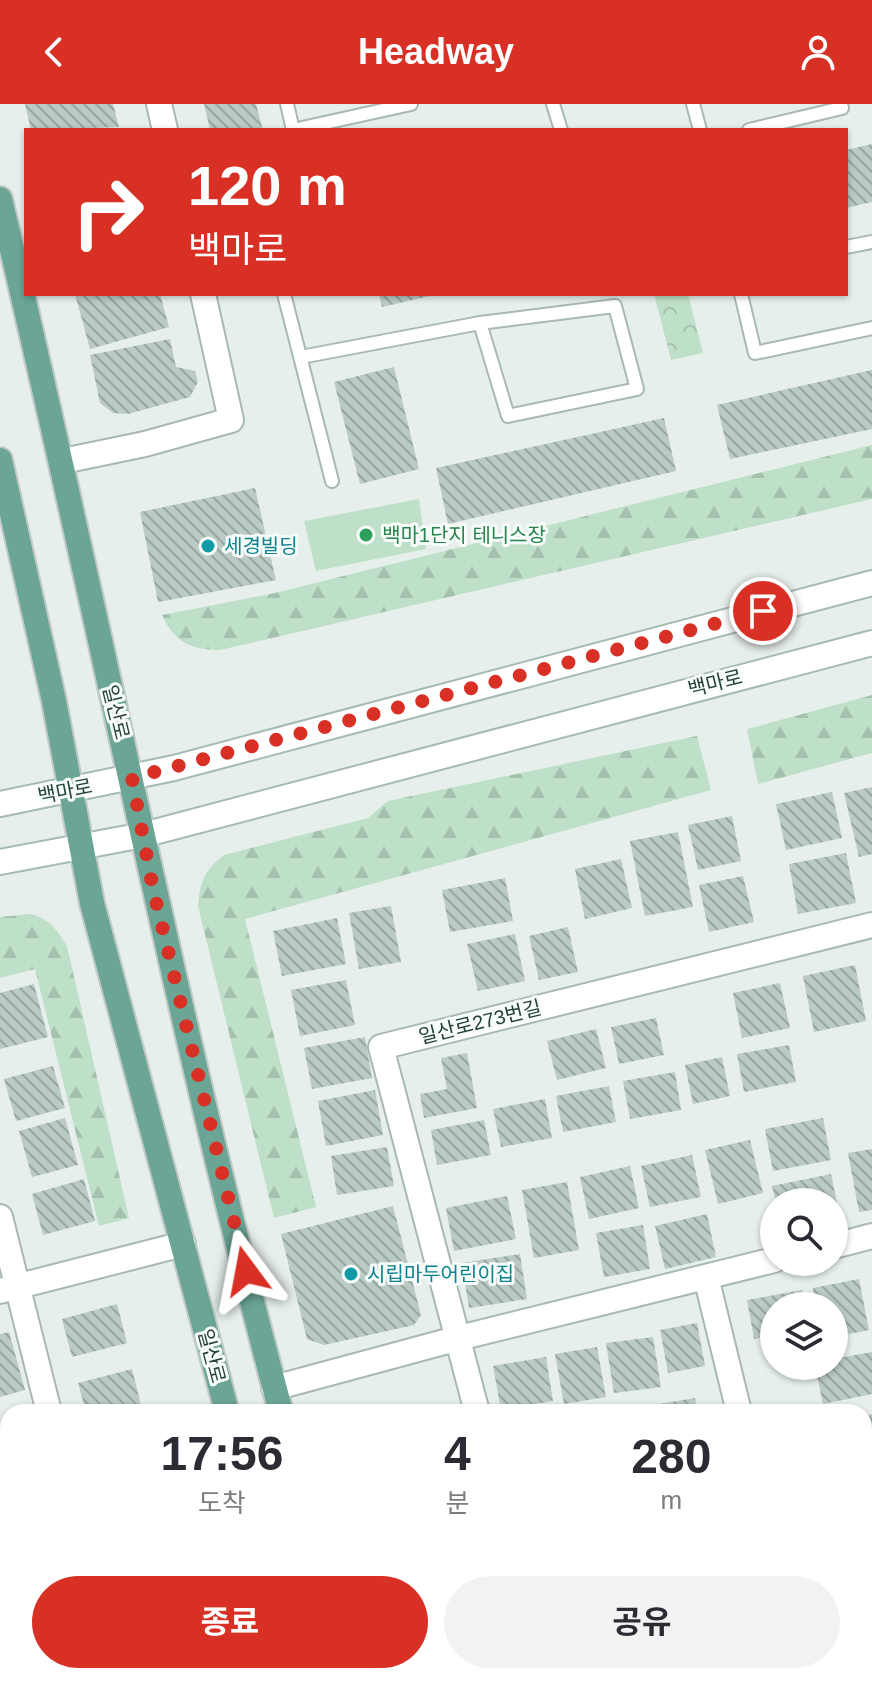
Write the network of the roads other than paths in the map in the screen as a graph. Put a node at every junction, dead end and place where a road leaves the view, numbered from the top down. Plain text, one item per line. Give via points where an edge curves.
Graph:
1 (159, 104) edge
2 (287, 104) edge
3 (411, 104) edge
4 (553, 104) edge
5 (693, 104) edge
6 (841, 104) edge
7 (360, 116) junction
8 (165, 128) edge
9 (293, 128) edge
10 (303, 128) edge
11 (363, 128) edge
12 (560, 128) edge
13 (699, 128) edge
14 (757, 128) edge
15 (0, 199) edge
16 (871, 246) edge
17 (848, 247) edge
18 (203, 296) edge
19 (285, 296) edge
20 (741, 296) edge
21 (480, 323) junction
22 (872, 328) edge
23 (301, 357) junction
24 (63, 461) junction
25 (1, 470) edge
26 (332, 481) dead end
27 (872, 583) edge
28 (872, 643) edge
29 (132, 778) junction
30 (69, 791) junction
31 (0, 804) edge
32 (143, 835) junction
33 (82, 849) junction
34 (0, 862) edge
35 (872, 925) edge
36 (0, 1217) edge
37 (872, 1236) edge
38 (848, 1242) edge
39 (183, 1244) junction
40 (760, 1264) edge
41 (706, 1277) junction
42 (9, 1289) edge
43 (459, 1338) junction
44 (277, 1400) edge
45 (46, 1404) edge
46 (225, 1404) edge
47 (475, 1404) edge
48 (737, 1404) edge

1 - 8 street
2 - 9 lane
3 - 7 lane
4 - 12 lane
5 - 13 lane
6 - 14 lane via 842,108
7 - 10 lane
7 - 11 lane
15 - 24 main road, 일산로
16 - 17 lane
18 - 24 street via 231,420
19 - 23 lane
20 - 22 lane via 755,353
21 - 21 lane via 615,306 637,389 508,416
21 - 23 lane
23 - 26 lane
24 - 29 main road, 일산로
25 - 30 main road, 일산로
27 - 29 street, 백마로
28 - 32 street, 백마로
29 - 30 street, 백마로
29 - 32 main road, 일산로
30 - 31 street, 백마로
30 - 33 main road, 일산로
32 - 33 street, 백마로
32 - 44 main road, 일산로
33 - 34 street, 백마로
33 - 39 main road, 일산로
35 - 43 street, 일산로273번길 via 381,1047
36 - 42 street
37 - 38 street
39 - 42 street
39 - 46 main road, 일산로
40 - 41 street
41 - 43 street
41 - 48 street
42 - 45 street
43 - 44 street
43 - 47 street

